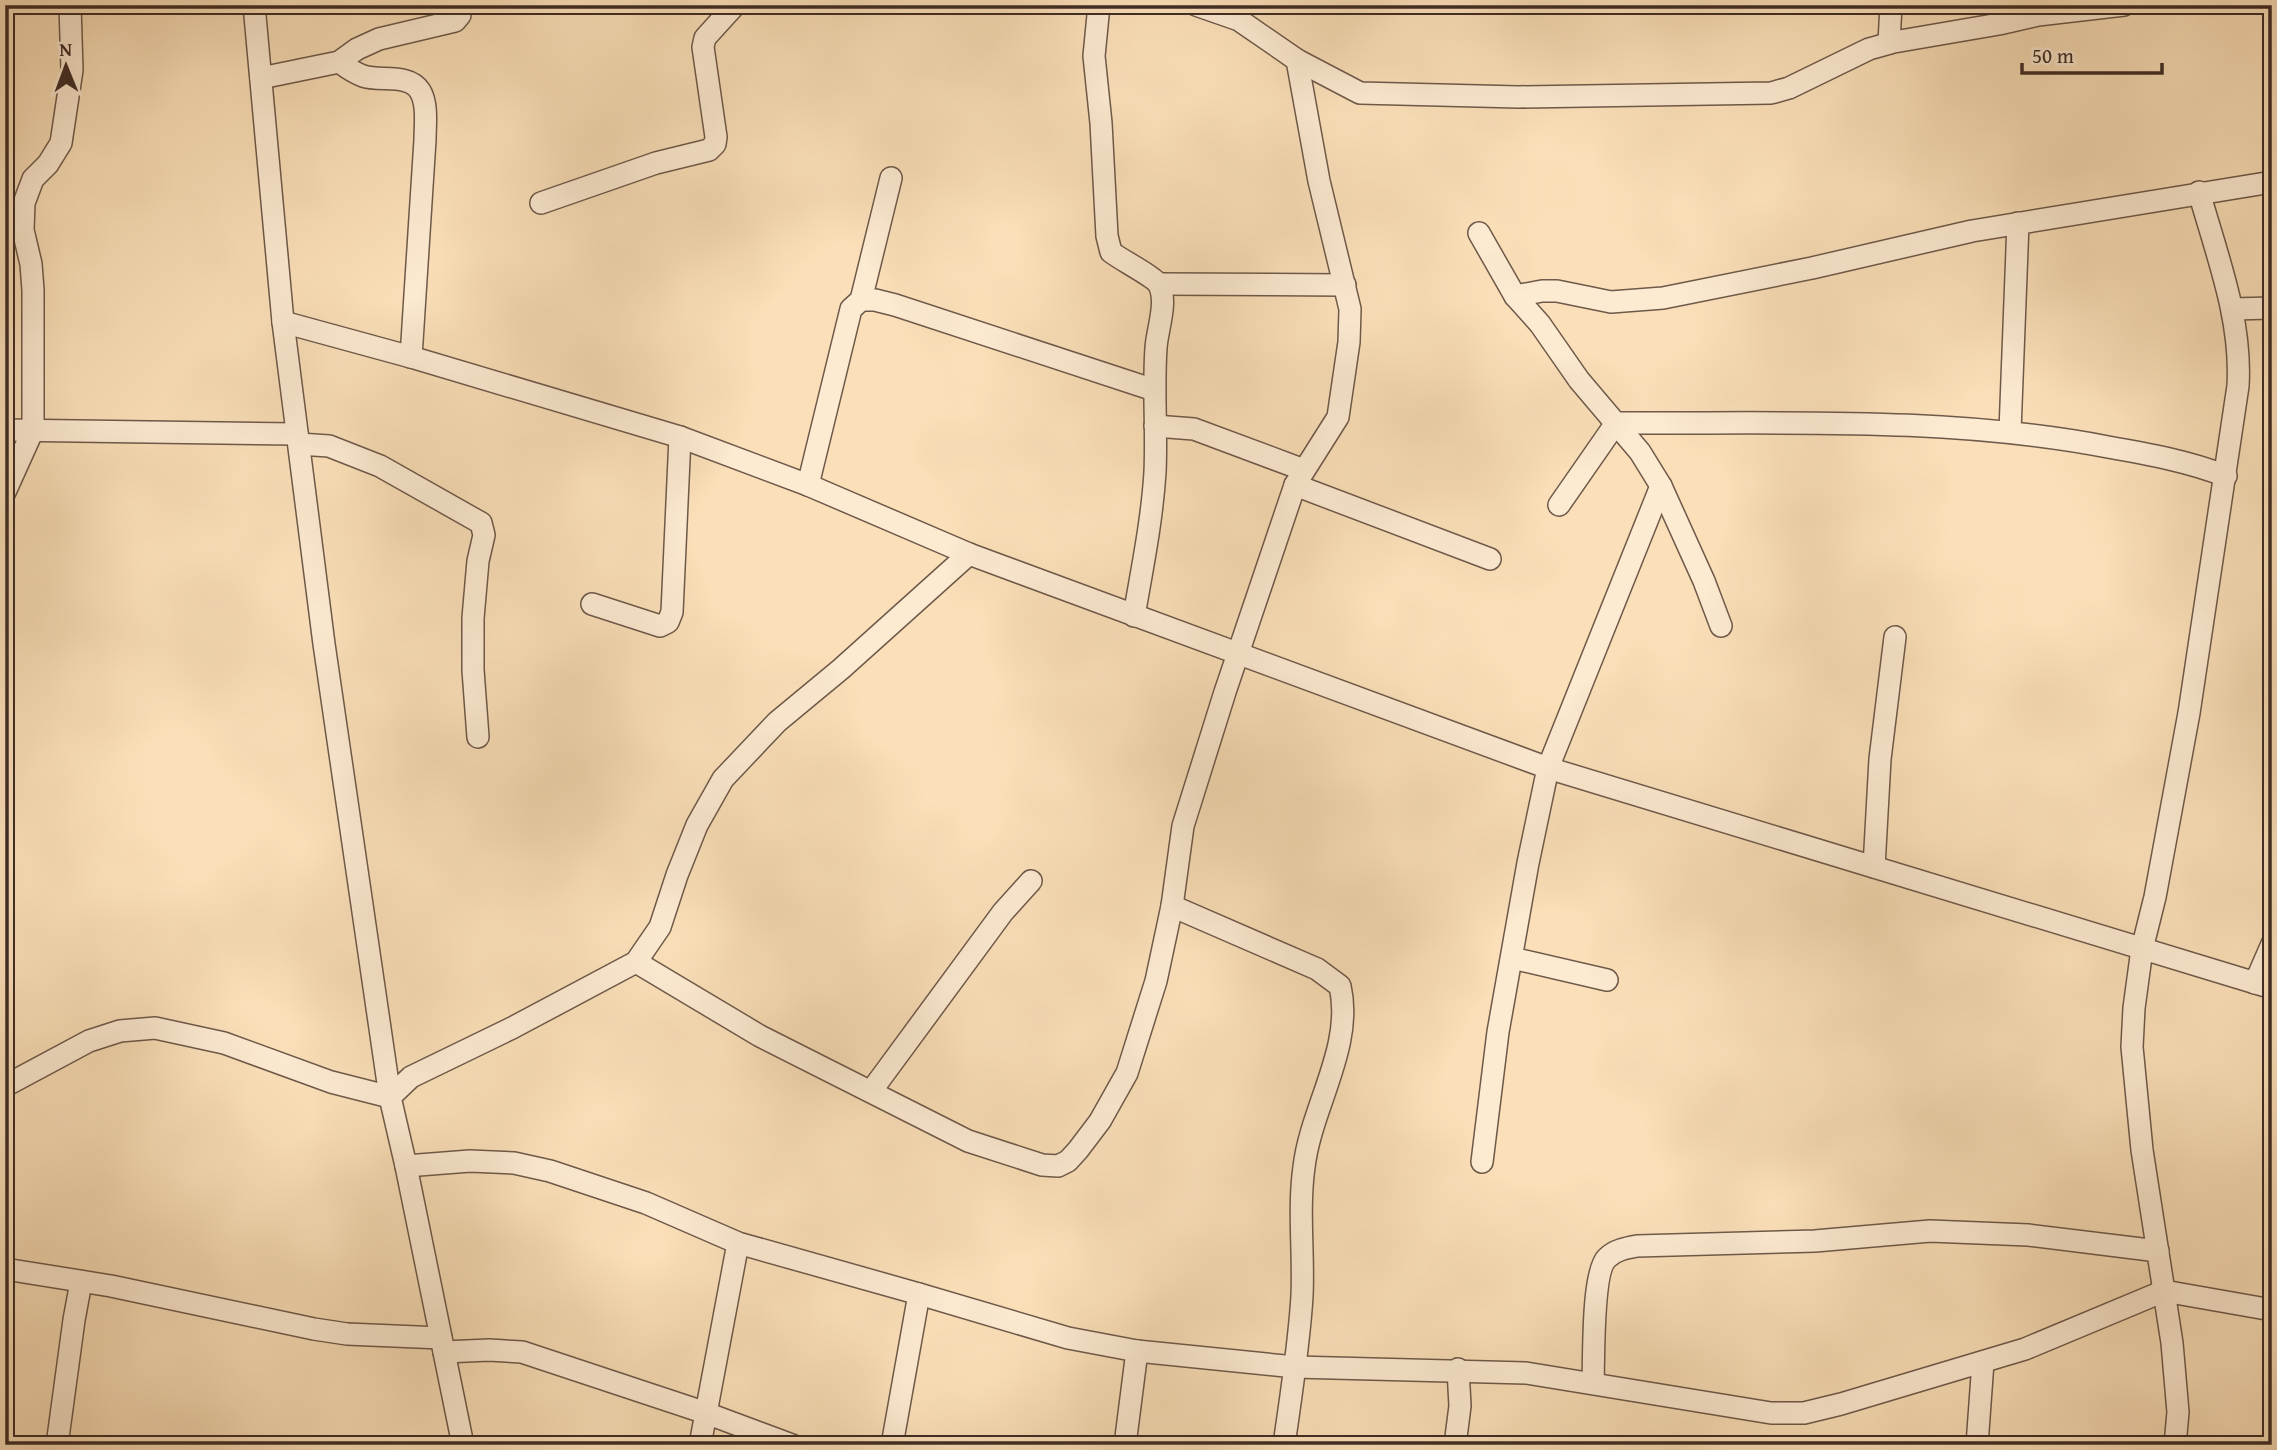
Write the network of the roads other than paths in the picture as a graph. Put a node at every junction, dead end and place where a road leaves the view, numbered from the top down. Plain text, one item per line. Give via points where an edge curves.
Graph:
1 (69, 5) edge
2 (254, 5) edge
3 (460, 5) edge
4 (735, 5) edge
5 (1099, 5) edge
6 (1196, 5) edge
7 (1891, 5) edge
8 (2115, 6) edge
9 (1237, 13) edge
10 (1889, 43) junction
11 (1297, 60) junction
12 (339, 62) junction
13 (261, 78) junction
14 (891, 178) dead end
15 (2272, 182) edge
16 (2199, 192) junction
17 (541, 203) dead end
18 (2018, 223) junction
19 (1479, 233) dead end
20 (1159, 284) junction
21 (1345, 285) junction
22 (1514, 296) junction
23 (861, 299) junction
24 (2272, 307) edge
25 (2232, 310) junction
26 (283, 322) junction
27 (411, 356) junction
28 (1154, 390) junction
29 (1616, 423) junction
30 (1155, 426) junction
31 (5, 430) edge
32 (33, 430) junction
33 (2010, 431) junction
34 (680, 437) junction
35 (298, 439) junction
36 (2226, 476) junction
37 (1299, 477) junction
38 (808, 485) junction
39 (1661, 486) junction
40 (5, 492) edge
41 (1559, 505) dead end
42 (969, 554) junction
43 (1490, 559) dead end
44 (592, 604) dead end
45 (1134, 616) junction
46 (1721, 626) dead end
47 (1895, 637) dead end
48 (1238, 655) junction
49 (478, 737) dead end
50 (1548, 768) junction
51 (1874, 867) junction
52 (1031, 881) dead end
53 (1172, 906) junction
54 (2272, 944) edge
55 (2142, 949) junction
56 (1512, 958) junction
57 (636, 962) junction
58 (1607, 980) dead end
59 (2263, 985) edge
60 (5, 1086) edge
61 (872, 1090) junction
62 (390, 1097) junction
63 (1482, 1162) dead end
64 (406, 1166) junction
65 (738, 1243) junction
66 (2158, 1251) junction
67 (5, 1269) edge
68 (81, 1282) junction
69 (2164, 1291) junction
70 (919, 1294) junction
71 (2272, 1310) edge
72 (442, 1345) junction
73 (1137, 1351) junction
74 (1983, 1362) junction
75 (1294, 1367) junction
76 (1458, 1369) junction
77 (1593, 1383) junction
78 (706, 1413) junction
79 (58, 1445) edge
80 (463, 1445) edge
81 (701, 1445) edge
82 (792, 1445) edge
83 (892, 1445) edge
84 (1125, 1445) edge
85 (1284, 1445) edge
86 (1455, 1445) edge
87 (1977, 1445) edge
88 (2175, 1445) edge

1 - 32 street via 72,70 61,143 33,179 24,203 23,230 33,290
2 - 13 street
3 - 12 street via 455,21 379,39
4 - 17 street via 705,38 703,47 715,144 709,150 656,163
5 - 20 street via 1094,56 1107,236 1111,252
6 - 9 street
7 - 10 street
8 - 10 street via 2038,15
9 - 11 street
10 - 11 street via 1789,88 1753,94 1518,97 1360,93
11 - 21 street via 1319,181
12 - 13 street
12 - 27 street via 361,76 403,80 421,92 425,140
13 - 26 street
14 - 23 street
15 - 16 street
16 - 18 street
16 - 25 street
18 - 22 street via 1663,298 1611,302 1557,291
18 - 33 street
19 - 22 street
20 - 21 street
20 - 28 street via 1162,296
21 - 37 street via 1349,342 1338,417
22 - 29 street
23 - 28 street via 895,304
23 - 38 street via 851,309
24 - 25 street
25 - 36 street via 2239,357
26 - 27 street
26 - 35 street
27 - 34 street
28 - 30 street
29 - 33 street via 1817,423
29 - 39 street
29 - 41 street
30 - 37 street via 1194,429
30 - 45 street via 1149,532
31 - 32 street
32 - 35 street
32 - 40 street
33 - 36 street via 2152,455
34 - 38 street
34 - 44 street via 668,622 660,626
35 - 49 street via 380,466 481,523 484,535 473,618
35 - 62 street
36 - 55 street via 2189,713
37 - 43 street
37 - 48 street
38 - 42 street
39 - 46 street
39 - 50 street
42 - 45 street
42 - 57 street via 776,722 723,779 697,825 660,927
45 - 48 street
47 - 51 street via 1880,759
48 - 50 street
48 - 53 street via 1183,826
50 - 51 street
50 - 56 street
51 - 55 street
52 - 61 street via 1003,912
53 - 61 street via 1156,981 1127,1073 1100,1121 1068,1161 1058,1166 1042,1164 968,1141
53 - 75 street via 1317,969 1340,986 1343,1021 1307,1141 1303,1171 1302,1294
54 - 59 street
55 - 59 street
55 - 66 street via 2132,1047
56 - 58 street
56 - 63 street
57 - 61 street via 760,1036
57 - 62 street via 411,1077
60 - 62 street via 89,1041 120,1031 155,1028 224,1042 331,1082
62 - 64 street
64 - 65 street via 470,1161 550,1171 646,1203
64 - 72 street
65 - 70 street
65 - 78 street
66 - 69 street
66 - 77 street via 2028,1235 1930,1231 1619,1249 1604,1260 1598,1278
67 - 68 street
68 - 72 street via 314,1329
68 - 79 street
69 - 71 street
69 - 74 street
69 - 88 street via 2178,1412
70 - 73 street via 1068,1338
70 - 83 street
72 - 78 street via 522,1352
72 - 80 street
73 - 75 street
73 - 84 street
74 - 77 street via 1804,1413 1771,1413
74 - 87 street
75 - 76 street
75 - 85 street
76 - 77 street
76 - 86 street
78 - 81 street
78 - 82 street

